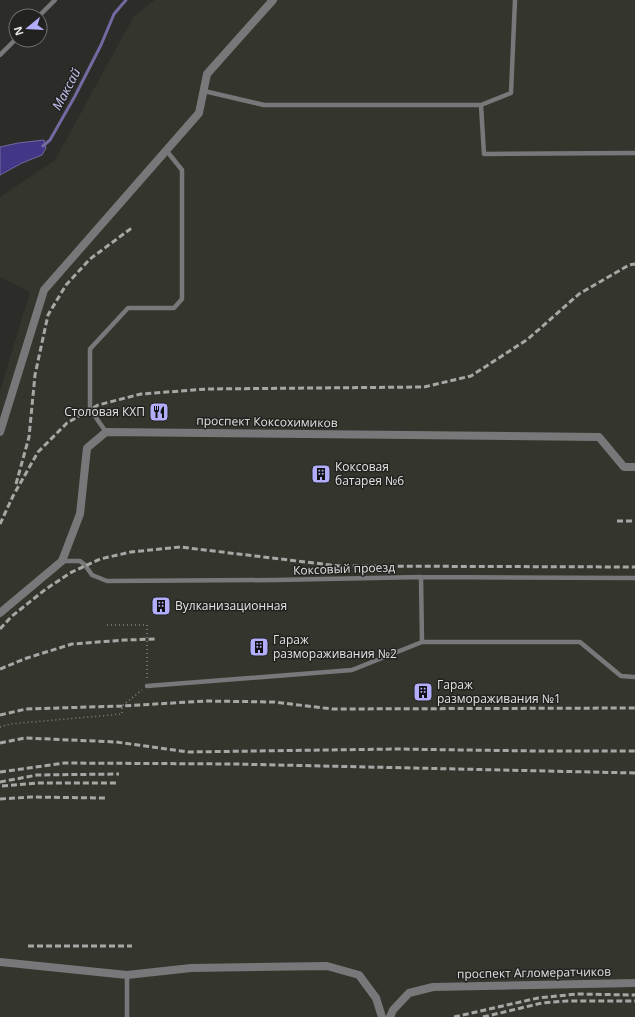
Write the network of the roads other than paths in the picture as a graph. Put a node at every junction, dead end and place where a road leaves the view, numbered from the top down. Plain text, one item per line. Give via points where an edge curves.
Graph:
1 (55, 0) edge
2 (273, 0) edge
3 (515, 0) edge
4 (47, 8) edge
5 (8, 47) edge
6 (0, 55) edge
7 (204, 91) junction
8 (481, 105) junction
9 (166, 150) junction
10 (635, 153) edge
11 (0, 432) edge
12 (106, 432) junction
13 (635, 468) edge
14 (62, 561) junction
15 (421, 577) junction
16 (635, 578) edge
17 (0, 613) edge
18 (422, 642) junction
19 (635, 677) edge
20 (147, 686) road end
21 (0, 962) edge
22 (127, 975) junction
23 (635, 983) edge
24 (127, 1017) edge
25 (382, 1017) edge
26 (390, 1017) edge

1 - 4 lane
2 - 7 street via 207,74
3 - 8 lane via 511,93
5 - 6 lane
7 - 8 lane via 264,105
7 - 9 street via 199,113
8 - 10 lane via 484,154
9 - 11 street via 44,290
9 - 12 lane via 182,170 182,299 174,308 128,308 90,349 90,409
12 - 13 street, проспект Коксохимиков via 599,437 624,467
12 - 14 street via 87,448 80,514
14 - 15 lane, Коксовый проезд via 80,561 92,575 107,581
14 - 17 street
15 - 16 lane, Коксовый проезд
15 - 18 lane
18 - 19 lane via 580,642 621,676
18 - 20 lane via 352,670
21 - 22 street
22 - 24 lane
22 - 25 street via 191,968 327,966 359,975 376,998
23 - 26 street, проспект Агломератчиков via 433,987 410,993 393,1010

